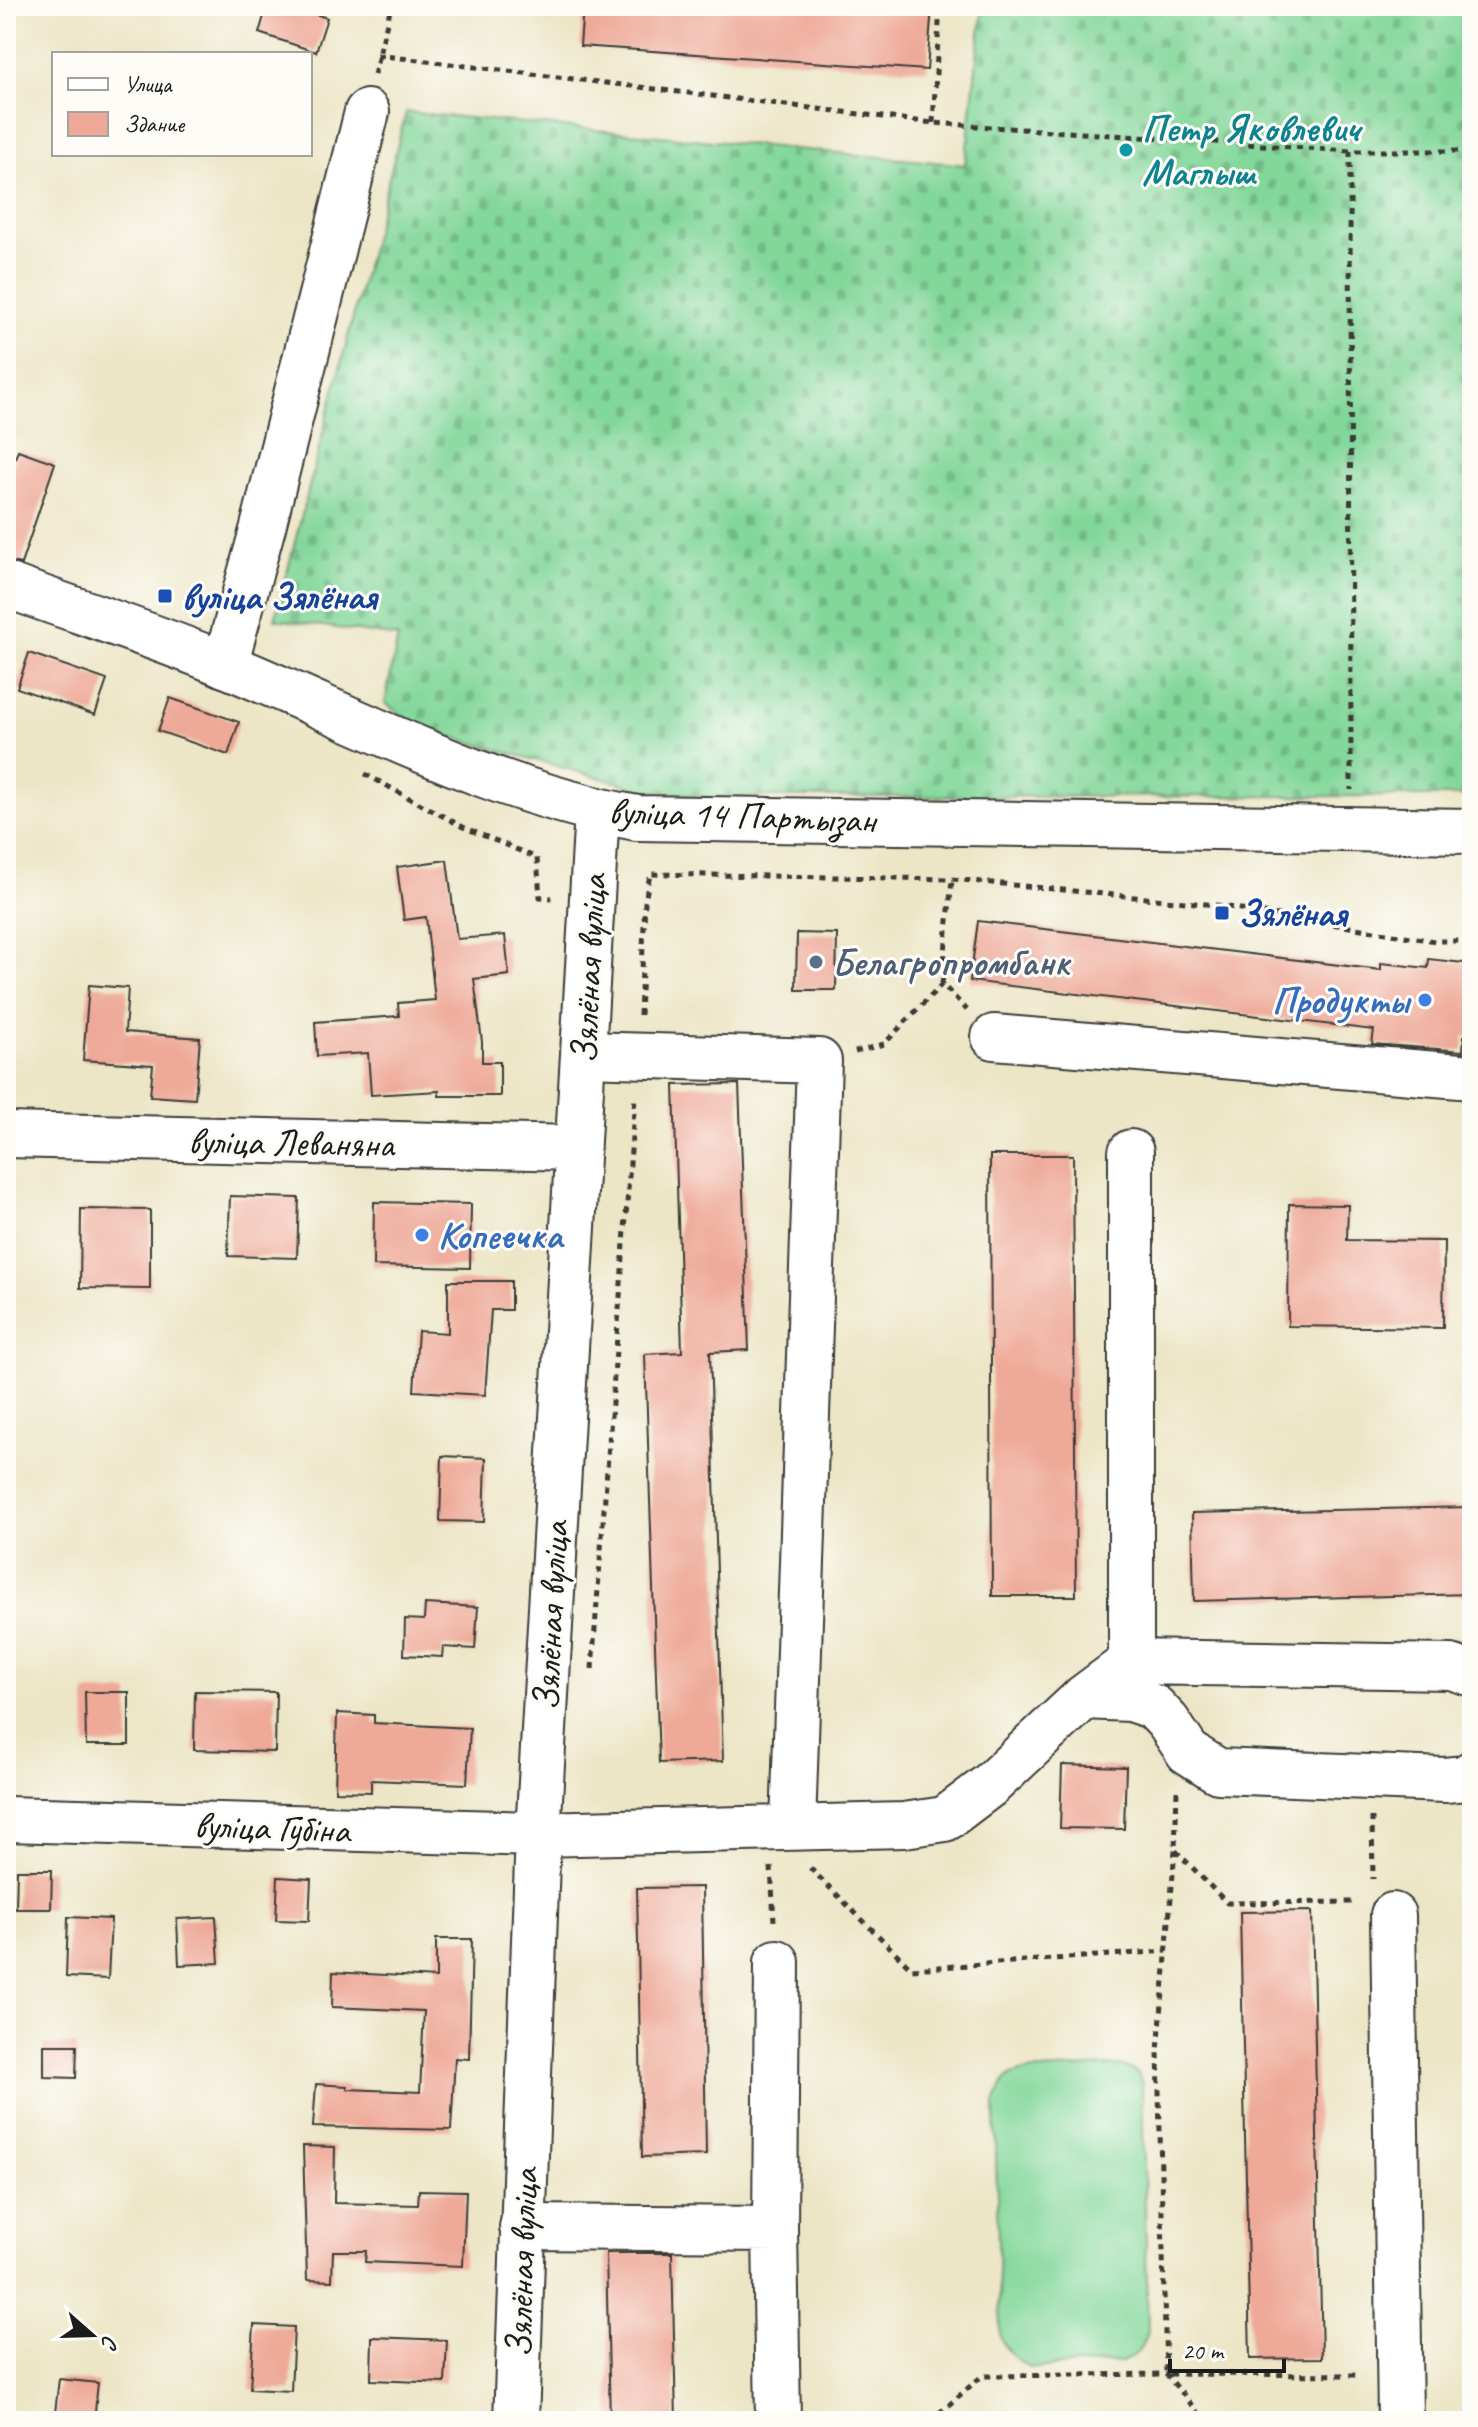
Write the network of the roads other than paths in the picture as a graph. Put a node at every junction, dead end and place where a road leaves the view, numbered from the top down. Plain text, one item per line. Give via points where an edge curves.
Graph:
1 (367, 112) road end
2 (6, 585) edge
3 (225, 665) junction
4 (597, 811) junction
5 (1472, 831) edge
6 (994, 1037) road end
7 (584, 1054) junction
8 (1472, 1077) edge
9 (6, 1135) edge
10 (577, 1148) junction
11 (1131, 1152) dead end
12 (1131, 1662) junction
13 (1472, 1674) edge
14 (1084, 1697) junction
15 (1472, 1773) edge
16 (6, 1819) edge
17 (781, 1827) junction
18 (538, 1834) junction
19 (1383, 1908) road end
20 (777, 1962) road end
21 (522, 2227) junction
22 (775, 2229) junction
23 (516, 2421) edge
24 (778, 2421) edge
25 (1400, 2421) edge

1 - 3 main road
2 - 3 main road, вуліца 14 Партызан
3 - 4 main road, вуліца 14 Партызан via 476,772
4 - 5 main road, вуліца 14 Партызан via 637,818
4 - 7 main road, Зялёная вуліца
6 - 8 main road
7 - 10 main road, Зялёная вуліца
7 - 17 main road via 819,1061
9 - 10 main road, вуліца Леваняна
10 - 18 main road, Зялёная вуліца
11 - 12 main road
12 - 13 main road via 1451,1667
12 - 14 main road, вуліца Губіна
14 - 15 main road via 1130,1699 1154,1707 1188,1752 1218,1771 1445,1780
14 - 17 main road, вуліца Губіна via 990,1785 945,1819
16 - 18 main road, вуліца Губіна
17 - 18 main road, вуліца Губіна
18 - 21 main road, Зялёная вуліца
19 - 25 main road
20 - 22 main road
21 - 22 main road
21 - 23 main road, Зялёная вуліца
22 - 24 main road

